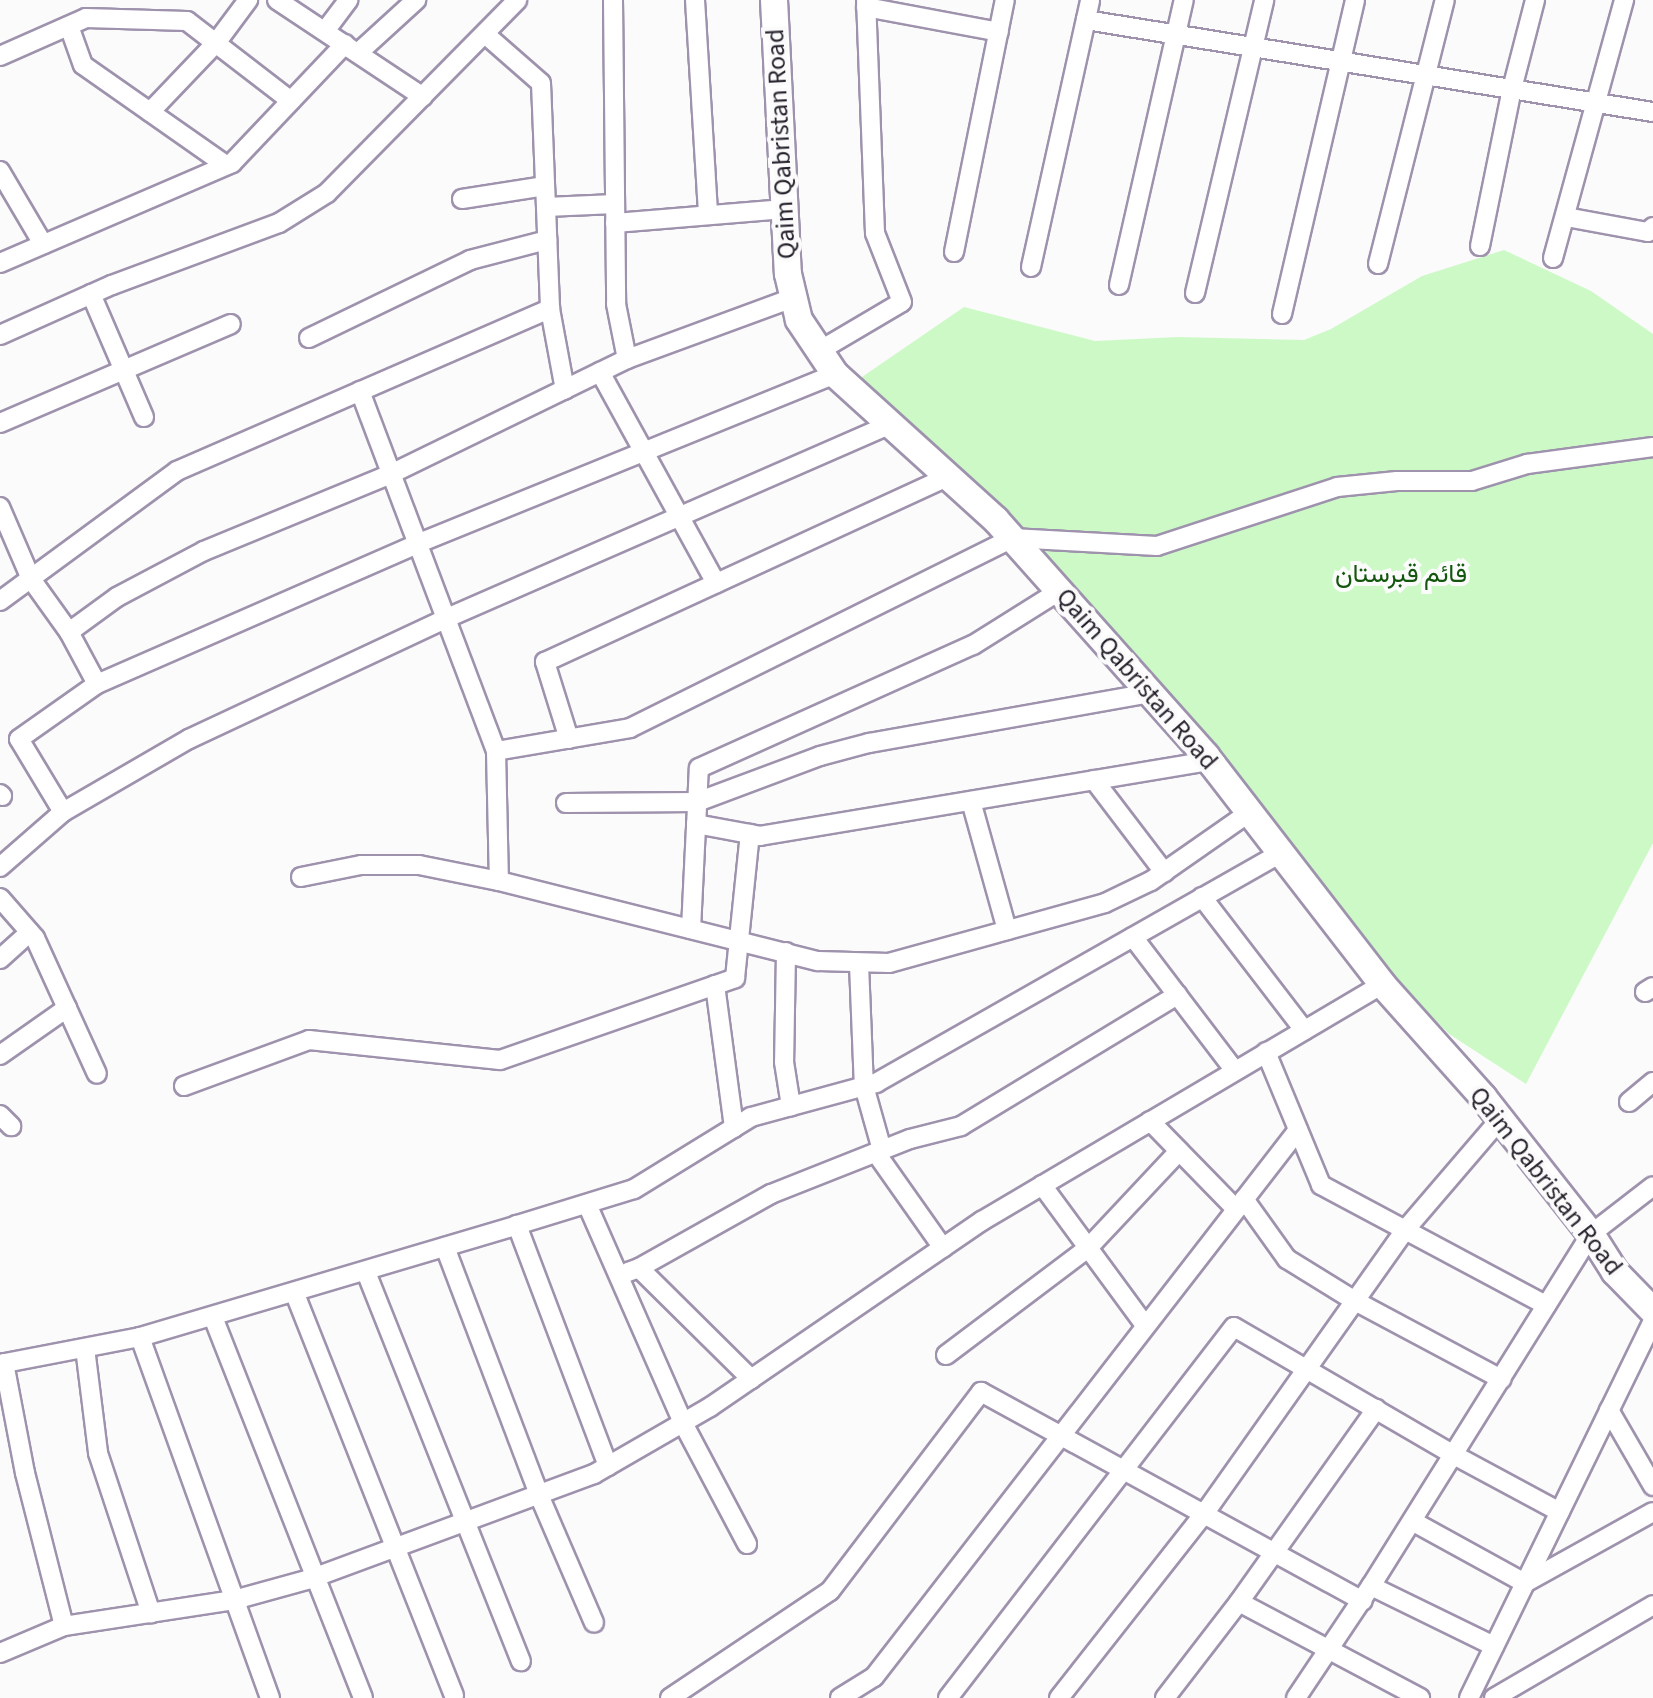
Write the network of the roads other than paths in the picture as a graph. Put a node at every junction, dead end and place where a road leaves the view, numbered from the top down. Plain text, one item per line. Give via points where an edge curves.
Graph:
1 (248, 0) edge
2 (277, 0) edge
3 (348, 0) edge
4 (416, 0) edge
5 (613, 0) edge
6 (695, 0) edge
7 (774, 0) edge
8 (1005, 0) edge
9 (1090, 0) edge
10 (1184, 0) edge
11 (1264, 0) edge
12 (1355, 0) edge
13 (1445, 0) edge
14 (1535, 0) edge
15 (1624, 0) edge
16 (514, 1) edge
17 (866, 4) edge
18 (1086, 20) junction
19 (69, 26) junction
20 (325, 31) junction
21 (999, 32) junction
22 (485, 34) junction
23 (1176, 34) junction
24 (216, 43) junction
25 (1253, 47) junction
26 (351, 49) junction
27 (0, 56) edge
28 (1341, 61) junction
29 (1425, 74) junction
30 (1512, 89) junction
31 (423, 97) junction
32 (291, 101) junction
33 (1593, 102) junction
34 (150, 112) junction
35 (1653, 112) edge
36 (226, 165) junction
37 (0, 171) edge
38 (545, 186) junction
39 (462, 199) dead end
40 (546, 207) junction
41 (784, 209) junction
42 (615, 213) junction
43 (1653, 213) edge
44 (708, 215) junction
45 (1566, 217) junction
46 (1650, 230) edge
47 (547, 240) junction
48 (43, 244) junction
49 (1480, 246) dead end
50 (954, 252) dead end
51 (1553, 258) dead end
52 (0, 263) edge
53 (1378, 264) dead end
54 (1031, 267) dead end
55 (1119, 285) dead end
56 (1195, 293) dead end
57 (91, 294) junction
58 (793, 298) junction
59 (550, 309) junction
60 (1282, 314) dead end
61 (231, 324) dead end
62 (0, 335) edge
63 (309, 338) dead end
64 (819, 351) junction
65 (627, 359) junction
66 (124, 371) junction
67 (600, 372) junction
68 (835, 374) junction
69 (565, 390) junction
70 (360, 391) junction
71 (144, 417) dead end
72 (0, 423) edge
73 (890, 424) junction
74 (1653, 447) edge
75 (644, 452) junction
76 (393, 473) junction
77 (948, 477) junction
78 (0, 507) edge
79 (680, 516) junction
80 (1012, 538) junction
81 (419, 543) junction
82 (31, 579) junction
83 (716, 583) junction
84 (1059, 591) junction
85 (0, 601) edge
86 (447, 618) junction
87 (69, 632) junction
88 (97, 684) junction
89 (1151, 693) junction
90 (569, 739) junction
91 (496, 751) junction
92 (1210, 761) junction
93 (1094, 780) junction
94 (971, 801) junction
95 (697, 802) junction
96 (566, 803) dead end
97 (63, 812) junction
98 (1250, 812) junction
99 (696, 824) junction
100 (750, 834) junction
101 (1281, 853) junction
102 (0, 867) edge
103 (1164, 872) junction
104 (301, 877) dead end
105 (499, 881) junction
106 (1202, 897) junction
107 (0, 898) edge
108 (691, 929) junction
109 (1007, 930) junction
110 (30, 932) junction
111 (1133, 937) junction
112 (736, 940) junction
113 (786, 952) junction
114 (0, 959) edge
115 (859, 964) junction
116 (1382, 984) junction
117 (715, 985) junction
118 (1177, 995) junction
119 (67, 1008) junction
120 (1304, 1030) junction
121 (1266, 1052) junction
122 (0, 1055) edge
123 (1235, 1071) junction
124 (97, 1074) dead end
125 (1653, 1082) edge
126 (184, 1086) dead end
127 (864, 1086) junction
128 (1629, 1102) dead end
129 (791, 1106) junction
130 (1500, 1119) junction
131 (1150, 1121) junction
132 (734, 1128) junction
133 (1298, 1130) junction
134 (1179, 1151) junction
135 (879, 1152) junction
136 (1042, 1185) junction
137 (1653, 1186) edge
138 (587, 1204) junction
139 (1240, 1204) junction
140 (517, 1225) junction
141 (1405, 1230) junction
142 (1591, 1234) junction
143 (445, 1247) junction
144 (943, 1248) junction
145 (1088, 1248) junction
146 (639, 1268) junction
147 (366, 1272) junction
148 (618, 1274) junction
149 (295, 1294) junction
150 (1355, 1301) junction
151 (1546, 1305) junction
152 (1653, 1311) edge
153 (213, 1317) junction
154 (1653, 1321) edge
155 (1145, 1325) junction
156 (140, 1337) junction
157 (85, 1348) junction
158 (946, 1355) dead end
159 (2, 1363) edge
160 (1307, 1369) junction
161 (751, 1379) junction
162 (1501, 1379) junction
163 (1376, 1409) junction
164 (1609, 1410) junction
165 (683, 1423) junction
166 (1060, 1435) junction
167 (1454, 1455) junction
168 (608, 1466) junction
169 (1124, 1470) junction
170 (1653, 1486) edge
171 (539, 1495) junction
172 (1560, 1512) junction
173 (1653, 1512) edge
174 (1204, 1514) junction
175 (1412, 1521) junction
176 (464, 1522) junction
177 (747, 1544) dead end
178 (395, 1548) junction
179 (1274, 1553) junction
180 (316, 1577) junction
181 (1525, 1583) junction
182 (1367, 1594) junction
183 (234, 1600) junction
184 (1239, 1602) junction
185 (1653, 1605) edge
186 (151, 1613) junction
187 (594, 1623) dead end
188 (64, 1626) junction
189 (1494, 1646) junction
190 (1331, 1650) junction
191 (0, 1653) edge
192 (521, 1661) dead end
193 (454, 1696) dead end
194 (270, 1698) edge
195 (363, 1698) edge
196 (670, 1698) edge
197 (840, 1698) edge
198 (948, 1698) edge
199 (1059, 1698) edge
200 (1165, 1698) edge
201 (1296, 1698) edge
202 (1420, 1698) edge
203 (1469, 1698) edge
204 (1494, 1698) edge

1 - 24 street
2 - 20 street
3 - 20 street
4 - 26 street
5 - 42 street
6 - 44 street
7 - 41 street, Qaim Qabristan Road
8 - 21 street
9 - 18 street
10 - 23 street
11 - 25 street
12 - 28 street
13 - 29 street
14 - 30 street
15 - 33 street
16 - 22 street
17 - 21 street
17 - 64 street via 875,233 902,302
18 - 23 street
18 - 54 street
19 - 24 street via 86,18 187,21
19 - 27 street
19 - 34 street via 83,65
20 - 26 street
21 - 50 street
22 - 31 street
22 - 38 street via 541,83
23 - 25 street
23 - 55 street
24 - 32 street
24 - 34 street
25 - 28 street
25 - 56 street
26 - 31 street
26 - 32 street
28 - 29 street
28 - 60 street
29 - 30 street
29 - 53 street
30 - 33 street
30 - 49 street
31 - 57 street via 327,193 279,223
32 - 36 street
33 - 35 street
33 - 45 street
34 - 36 street
36 - 48 street
37 - 48 street
38 - 39 street
38 - 40 street
40 - 42 street
40 - 47 street
41 - 44 street
41 - 58 street, Qaim Qabristan Road
42 - 44 street
42 - 65 street via 616,304
43 - 46 street
45 - 46 street
45 - 51 street
47 - 59 street
47 - 63 street via 470,260
48 - 52 street
57 - 62 street
57 - 66 street
58 - 64 street, Qaim Qabristan Road via 799,320
58 - 65 street
59 - 69 street
59 - 70 street
61 - 66 street
64 - 68 street, Qaim Qabristan Road
65 - 67 street
66 - 71 street
66 - 72 street
67 - 69 street
67 - 75 street
68 - 73 street, Qaim Qabristan Road
68 - 75 street
69 - 76 street
70 - 76 street
70 - 82 street via 177,471
73 - 77 street, Qaim Qabristan Road
73 - 79 street
74 - 80 street via 1527,464 1472,481 1337,487 1157,546
75 - 79 street
75 - 81 street
76 - 81 street
76 - 87 street via 204,551 117,597
77 - 80 street, Qaim Qabristan Road
77 - 83 street
78 - 82 street
79 - 83 street
79 - 86 street
80 - 84 street, Qaim Qabristan Road
80 - 90 street via 630,728
81 - 86 street
81 - 88 street
82 - 85 street
82 - 87 street
83 - 90 street via 545,662
84 - 89 street, Qaim Qabristan Road
84 - 95 street via 973,645 699,768
86 - 91 street
86 - 97 street via 189,739
87 - 88 street
88 - 97 street via 19,739
89 - 92 street, Qaim Qabristan Road
89 - 95 street via 869,743
90 - 91 street
91 - 105 street
92 - 93 street
92 - 98 street, Qaim Qabristan Road
93 - 94 street
93 - 103 street
94 - 100 street
94 - 109 street
95 - 96 street
95 - 99 street
97 - 102 street
98 - 101 street, Qaim Qabristan Road
98 - 103 street
99 - 100 street
99 - 108 street
100 - 112 street
101 - 106 street
101 - 116 street, Qaim Qabristan Road
103 - 109 street via 1105,903
104 - 105 street via 361,865 419,865
105 - 108 street
106 - 111 street
106 - 120 street
107 - 110 street
108 - 112 street
109 - 115 street via 889,963
110 - 114 street
110 - 119 street
111 - 118 street
111 - 127 street
112 - 113 street
112 - 117 street via 735,978
113 - 115 street
113 - 129 street via 784,1062
115 - 127 street
116 - 120 street
116 - 130 street, Qaim Qabristan Road
117 - 126 street via 500,1060 309,1040
117 - 132 street
118 - 123 street
118 - 135 street via 961,1126
119 - 122 street
119 - 124 street
120 - 121 street
121 - 123 street
121 - 133 street
123 - 131 street
125 - 128 street
127 - 129 street
127 - 135 street
129 - 132 street via 751,1117
130 - 141 street
130 - 142 street, Qaim Qabristan Road
131 - 134 street
131 - 136 street
132 - 138 street via 656,1178
133 - 139 street
133 - 141 street via 1321,1185
134 - 139 street
134 - 145 street
135 - 144 street
135 - 146 street via 771,1194
136 - 144 street
136 - 145 street
137 - 142 street
138 - 140 street
138 - 148 street
139 - 150 street via 1287,1259
139 - 155 street
140 - 143 street
140 - 168 street
141 - 150 street
141 - 151 street
142 - 151 street
142 - 152 street, Qaim Qabristan Road via 1615,1272
143 - 147 street
143 - 171 street
144 - 161 street
145 - 155 street
145 - 158 street
146 - 148 street
146 - 161 street
147 - 149 street
147 - 176 street
148 - 165 street
149 - 153 street
149 - 178 street
150 - 160 street
150 - 162 street
151 - 162 street
153 - 156 street
153 - 180 street
154 - 164 street
155 - 166 street
156 - 157 street
156 - 183 street
157 - 159 street
157 - 186 street via 98,1453
159 - 188 street
160 - 163 street
160 - 169 street via 1234,1327
160 - 174 street
161 - 165 street
162 - 167 street
163 - 167 street
163 - 179 street
164 - 170 street
164 - 172 street
165 - 168 street
165 - 177 street
166 - 169 street
166 - 196 street via 981,1392 830,1591
166 - 197 street via 874,1677
167 - 172 street
167 - 175 street
168 - 171 street
169 - 174 street
169 - 198 street
171 - 176 street
171 - 187 street
172 - 181 street
173 - 181 street
174 - 179 street
174 - 199 street
175 - 181 street
175 - 182 street
176 - 178 street
176 - 192 street
178 - 180 street
178 - 193 street
179 - 182 street
179 - 184 street
180 - 183 street
180 - 195 street
181 - 189 street
182 - 189 street
182 - 190 street
183 - 186 street
183 - 194 street
184 - 190 street
184 - 200 street
185 - 204 street
186 - 188 street
188 - 191 street
189 - 203 street
190 - 201 street
190 - 202 street

